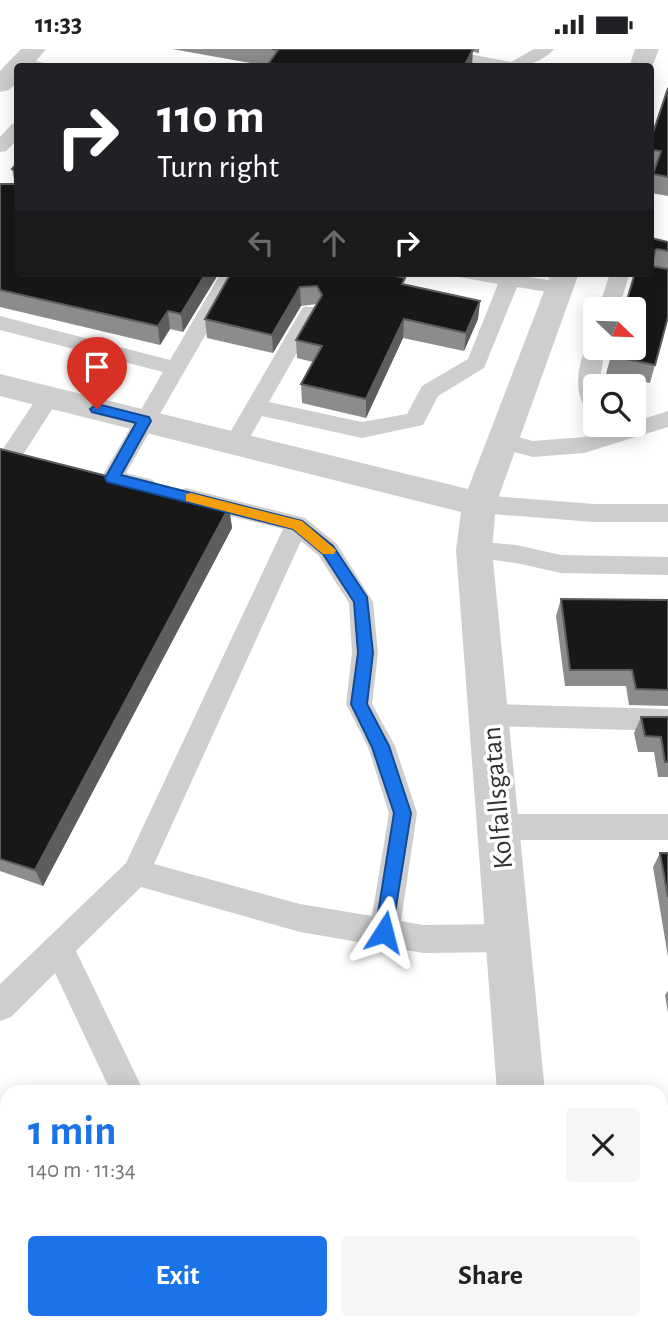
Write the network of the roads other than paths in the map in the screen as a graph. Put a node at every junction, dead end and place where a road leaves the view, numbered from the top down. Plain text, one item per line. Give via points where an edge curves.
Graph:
1 (416, 49) edge
2 (546, 49) edge
3 (491, 63) edge
4 (520, 63) edge
5 (14, 74) edge
6 (0, 85) edge
7 (14, 132) edge
8 (0, 147) edge
9 (229, 277) edge
10 (491, 277) edge
11 (619, 277) edge
12 (510, 280) junction
13 (563, 280) edge
14 (612, 297) edge
15 (310, 312) edge
16 (0, 323) edge
17 (175, 368) junction
18 (0, 384) edge
19 (49, 397) junction
20 (256, 407) junction
21 (668, 419) edge
22 (145, 421) junction
23 (646, 424) edge
24 (599, 437) edge
25 (502, 441) junction
26 (235, 443) junction
27 (9, 458) edge
28 (479, 504) junction
29 (668, 513) edge
30 (297, 524) junction
31 (474, 550) junction
32 (668, 566) edge
33 (488, 715) junction
34 (668, 720) edge
35 (498, 827) junction
36 (668, 827) edge
37 (136, 872) junction
38 (384, 932) junction
39 (508, 938) junction
40 (59, 948) junction
41 (0, 1006) edge
42 (125, 1085) edge
43 (520, 1085) edge

1 - 3 lane
2 - 4 lane
5 - 6 street
7 - 8 lane
9 - 17 lane
10 - 12 lane
11 - 14 lane
12 - 13 lane
12 - 20 lane via 477,363 430,391 415,420 362,430
13 - 25 street, Kolfallsgatan
15 - 20 lane
16 - 17 lane
17 - 22 lane
18 - 19 street
19 - 22 street
19 - 27 lane
20 - 26 lane
21 - 23 lane
22 - 26 street
22 - 30 lane via 112,478
24 - 25 lane via 584,445 533,449
25 - 28 street, Kolfallsgatan
26 - 28 street
28 - 29 lane via 594,513
28 - 31 street, Kolfallsgatan
30 - 37 lane
30 - 38 lane via 328,550 362,602 365,653 359,704 380,746 403,813
31 - 32 lane via 561,564
31 - 33 street, Kolfallsgatan
33 - 34 lane
33 - 35 street, Kolfallsgatan
35 - 36 lane
35 - 39 street, Kolfallsgatan
37 - 38 lane via 300,918
37 - 40 lane
38 - 39 lane via 423,939
39 - 43 street, Kolfallsgatan
40 - 41 lane
40 - 42 lane

